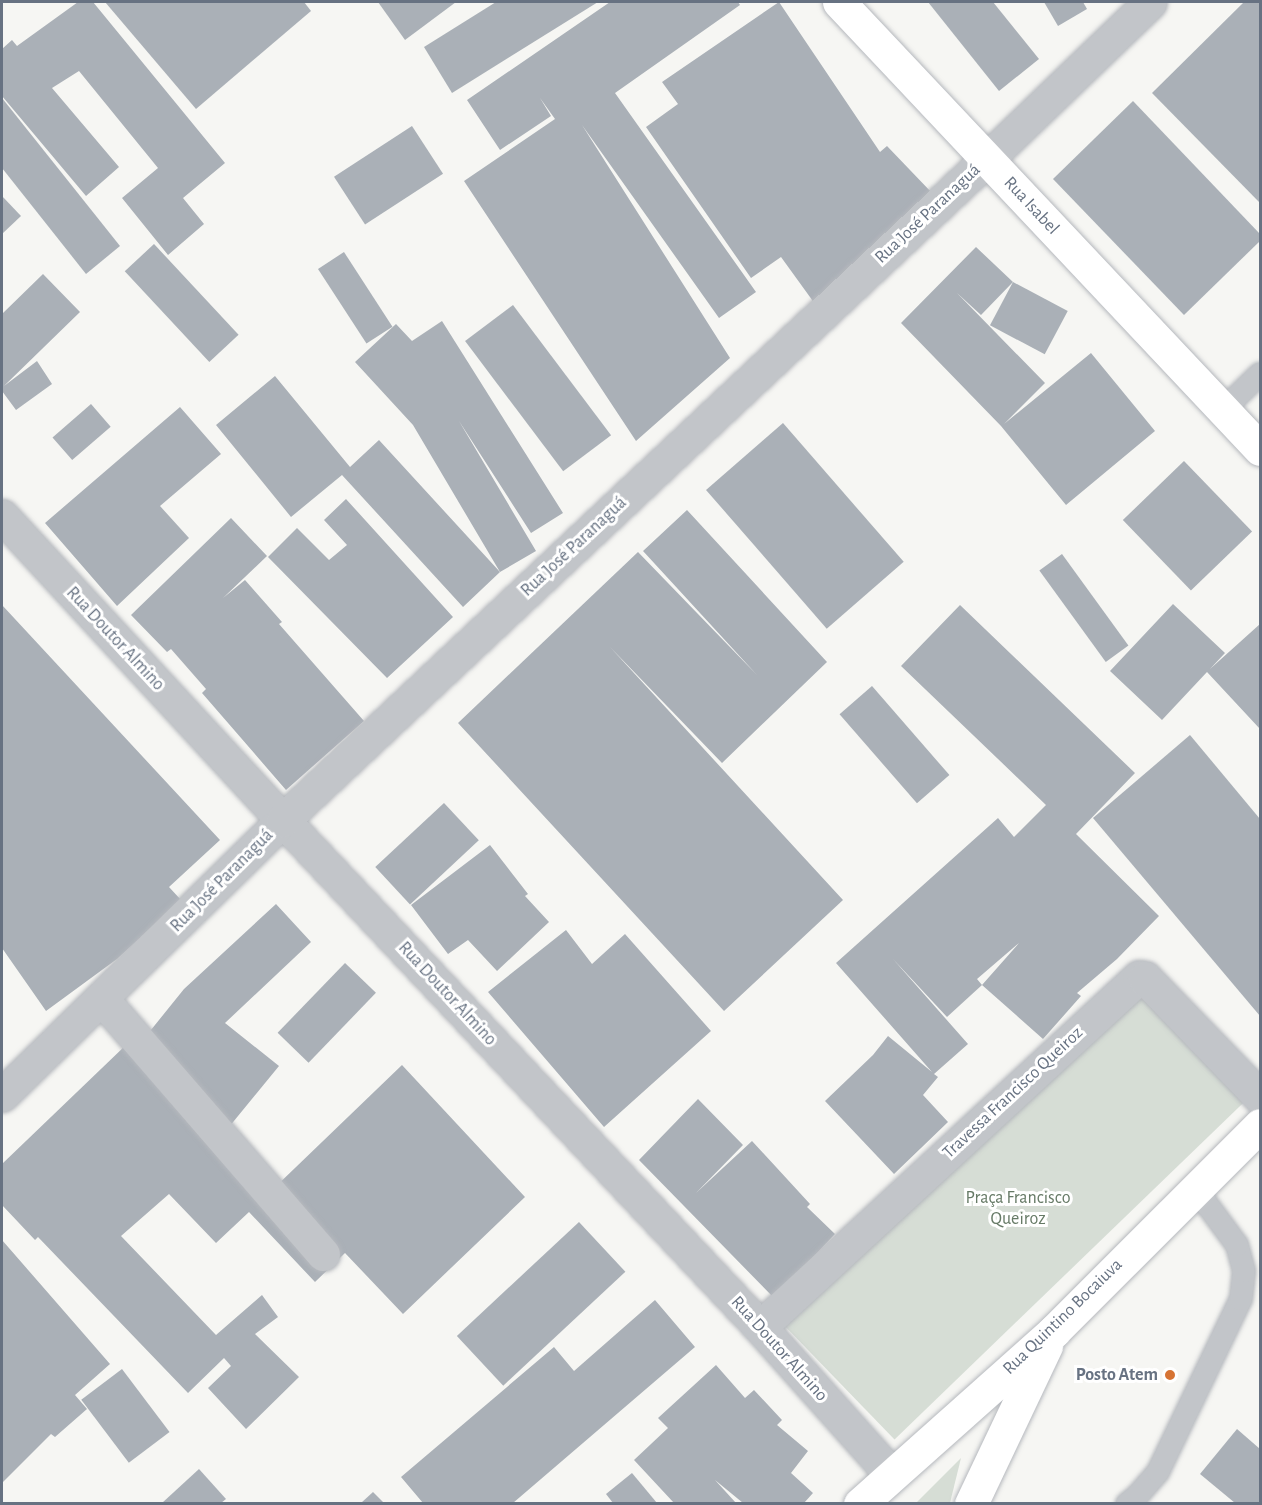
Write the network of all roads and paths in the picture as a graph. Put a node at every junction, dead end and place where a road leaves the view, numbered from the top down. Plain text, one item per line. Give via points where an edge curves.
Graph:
1 (839, 2) edge
2 (1150, 2) edge
3 (987, 159) junction
4 (1260, 374) edge
5 (1224, 409) junction
6 (1260, 448) edge
7 (2, 516) edge
8 (283, 820) junction
9 (103, 1000) junction
10 (2, 1095) edge
11 (1260, 1097) edge
12 (1260, 1125) edge
13 (1195, 1188) junction
14 (323, 1254) dead end
15 (760, 1327) junction
16 (1054, 1331) junction
17 (891, 1474) junction
18 (860, 1503) edge
19 (971, 1503) edge
20 (1127, 1503) edge

1 - 3 street, Rua Isabel
2 - 3 street, Rua José Paranaguá
3 - 5 street, Rua Isabel
3 - 8 street, Rua José Paranaguá
4 - 5 lane
5 - 6 street, Rua Isabel
7 - 8 street, Rua Doutor Almino
8 - 9 street, Rua José Paranaguá
8 - 15 street, Rua Doutor Almino
9 - 10 street, Rua José Paranaguá
9 - 14 street
11 - 15 street, Travessa Francisco Queiroz via 1143,976 1139,977
12 - 13 street, Rua Quintino Bocaiuva
13 - 16 street, Rua Quintino Bocaiuva
13 - 20 lane via 1237,1245 1244,1271 1241,1299 1158,1472
15 - 17 street, Rua Doutor Almino
16 - 17 street, Rua Quintino Bocaiuva
16 - 19 street
17 - 18 street, Rua Quintino Bocaiuva

